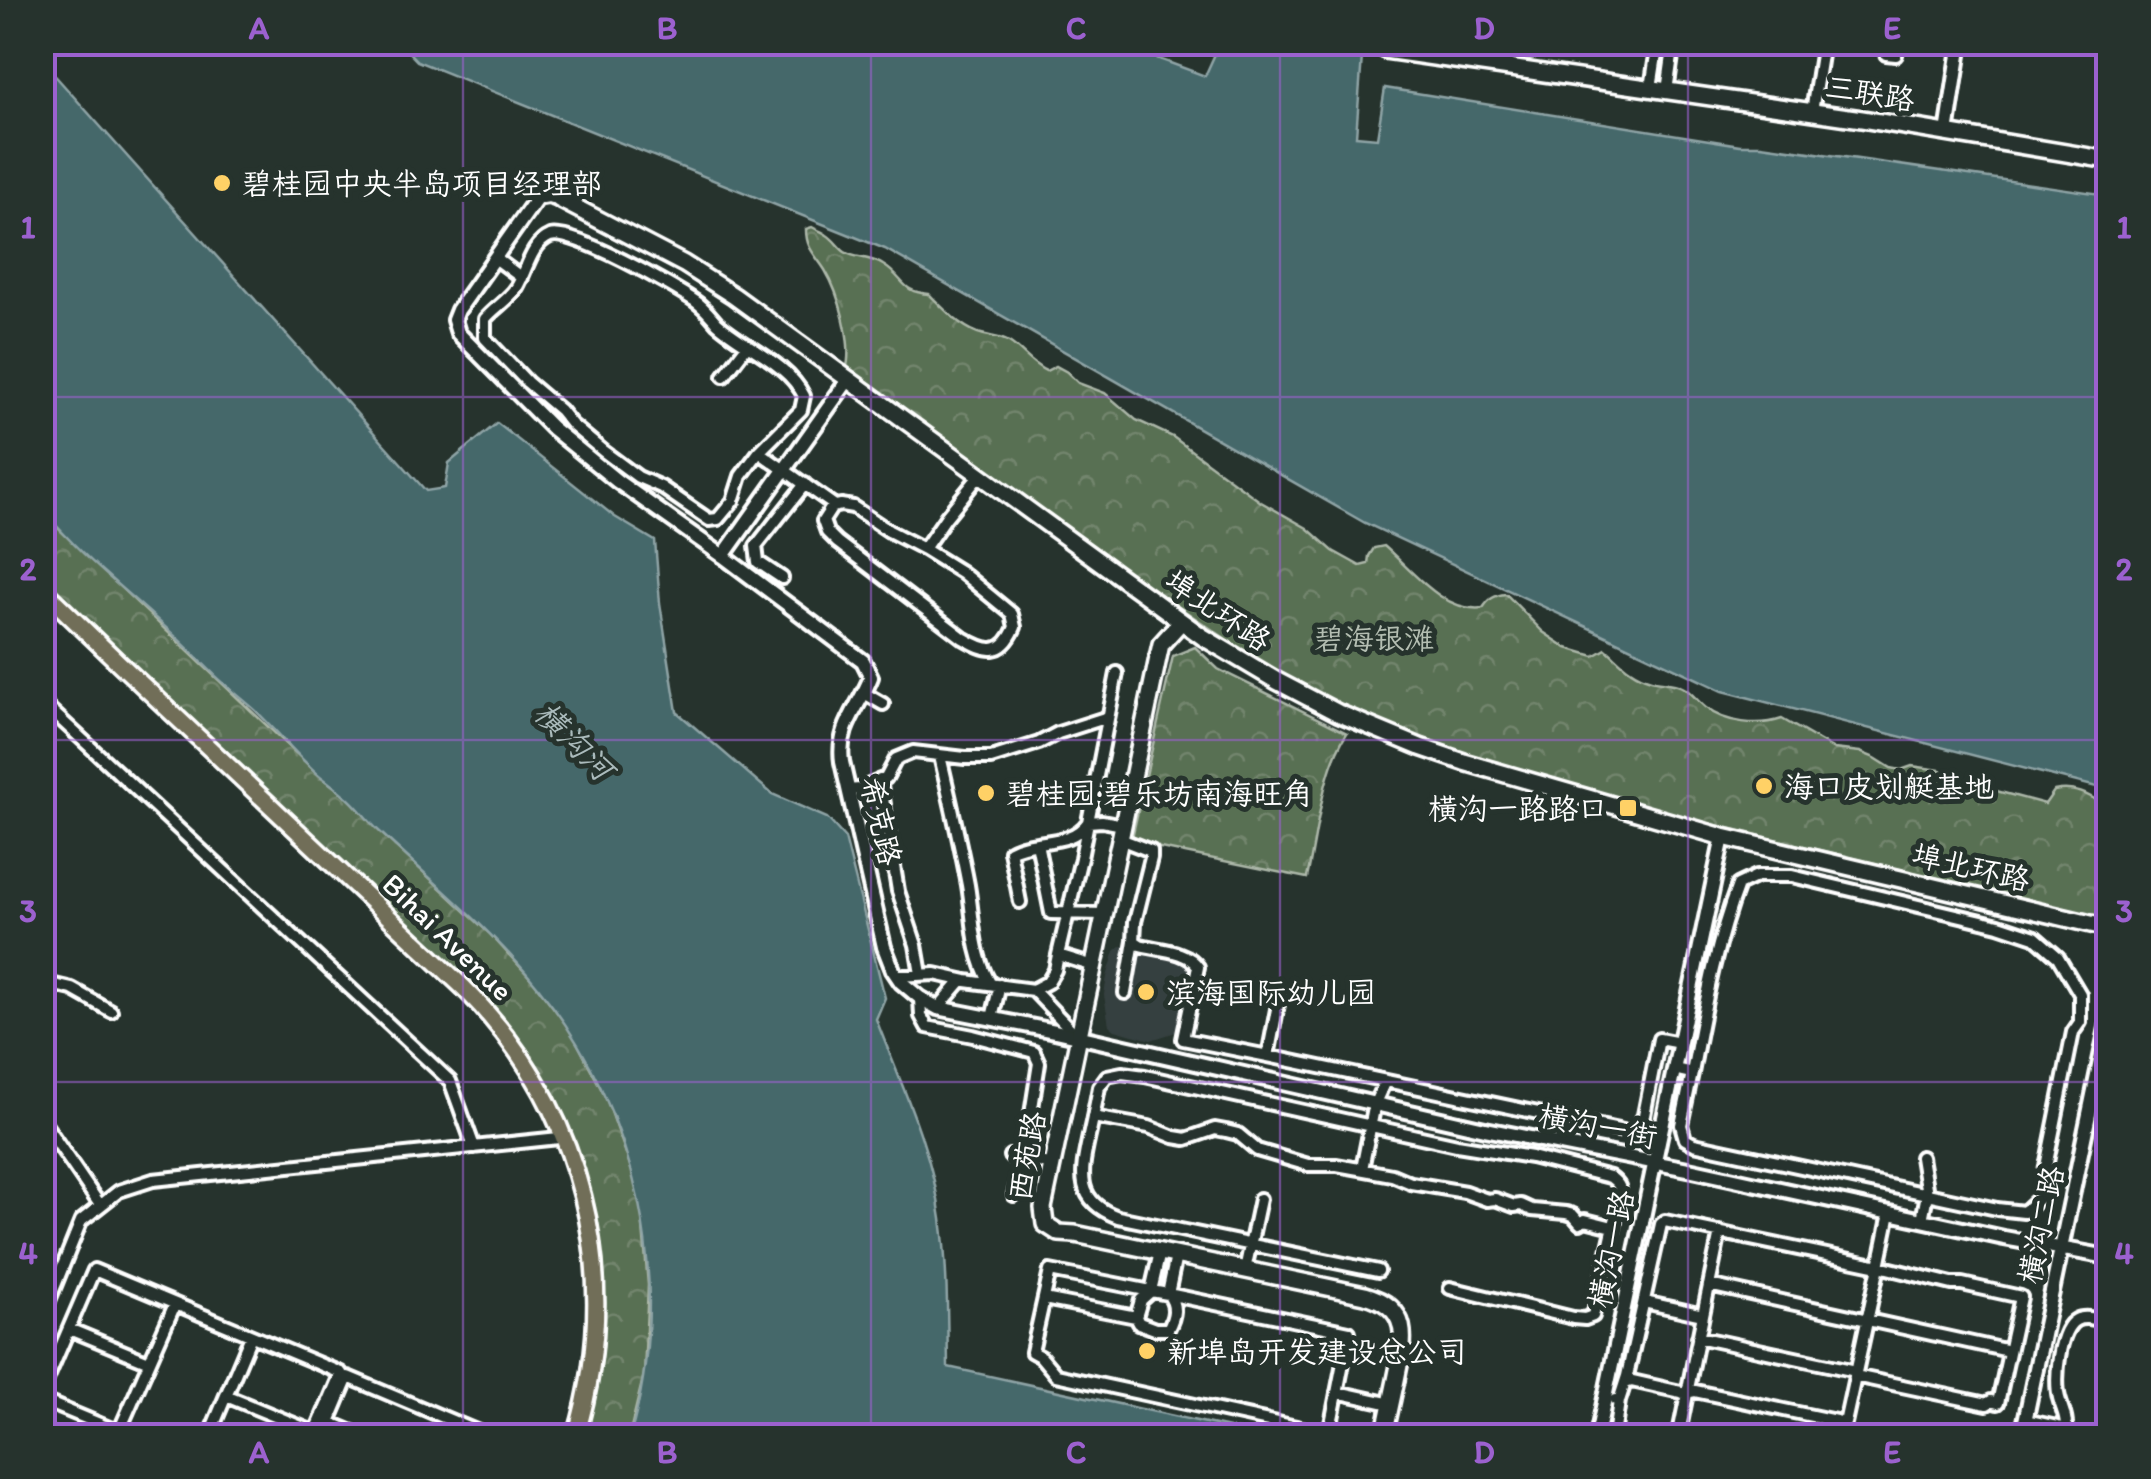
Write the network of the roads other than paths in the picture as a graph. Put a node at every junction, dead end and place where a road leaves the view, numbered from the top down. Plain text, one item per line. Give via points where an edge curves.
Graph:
1 (1509, 42) edge
2 (1658, 42) edge
3 (1674, 42) edge
4 (1822, 42) edge
5 (1898, 42) edge
6 (1961, 42) edge
7 (1380, 46) edge
8 (1886, 54) dead end
9 (1506, 68) junction
10 (1659, 90) junction
11 (1812, 112) junction
12 (1948, 133) junction
13 (2108, 160) edge
14 (559, 199) joint
15 (494, 258) junction
16 (522, 278) junction
17 (748, 346) junction
18 (724, 376) dead end
19 (848, 380) junction
20 (758, 452) junction
21 (980, 475) junction
22 (797, 476) junction
23 (835, 506) junction
24 (924, 548) junction
25 (722, 556) junction
26 (782, 578) dead end
27 (42, 592) edge
28 (1181, 622) junction
29 (1117, 673) dead end
30 (864, 693) junction
31 (42, 702) edge
32 (883, 704) dead end
33 (1108, 718) junction
34 (940, 756) junction
35 (880, 780) junction
36 (848, 790) junction
37 (1088, 822) junction
38 (1122, 832) junction
39 (1723, 837) junction
40 (1037, 843) junction
41 (1916, 882) junction
42 (898, 891) junction
43 (874, 900) junction
44 (1020, 902) dead end
45 (1909, 904) junction
46 (1068, 914) junction
47 (1105, 914) junction
48 (2108, 928) edge
49 (1134, 941) junction
50 (1058, 955) junction
51 (1094, 966) junction
52 (921, 974) junction
53 (897, 976) junction
54 (962, 980) junction
55 (42, 982) edge
56 (995, 984) junction
57 (1034, 990) junction
58 (1125, 993) dead end
59 (920, 998) junction
60 (1279, 999) dead end
61 (938, 1008) junction
62 (112, 1012) dead end
63 (992, 1018) junction
64 (2108, 1024) edge
65 (1078, 1037) junction
66 (1680, 1043) junction
67 (1268, 1056) junction
68 (1674, 1069) junction
69 (1692, 1073) junction
70 (1385, 1081) junction
71 (1376, 1103) junction
72 (1093, 1118) junction
73 (42, 1120) edge
74 (1371, 1125) junction
75 (558, 1138) junction
76 (474, 1147) junction
77 (1010, 1156) dead end
78 (1921, 1157) dead end
79 (1024, 1159) junction
80 (1655, 1164) junction
81 (1053, 1165) junction
82 (1362, 1169) junction
83 (1927, 1194) junction
84 (1014, 1195) dead end
85 (1260, 1199) dead end
86 (100, 1205) junction
87 (1890, 1213) junction
88 (1922, 1220) junction
89 (1613, 1227) junction
90 (1720, 1232) junction
91 (1250, 1245) junction
92 (2061, 1248) junction
93 (1168, 1254) junction
94 (2108, 1256) edge
95 (1880, 1266) junction
96 (1245, 1270) junction
97 (1378, 1272) dead end
98 (1709, 1284) junction
99 (1450, 1288) dead end
100 (1151, 1290) junction
101 (1168, 1294) junction
102 (1044, 1299) junction
103 (1644, 1302) junction
104 (174, 1304) junction
105 (1703, 1314) junction
106 (1136, 1317) junction
107 (42, 1318) edge
108 (1868, 1319) junction
109 (2108, 1322) edge
110 (69, 1328) junction
111 (251, 1336) junction
112 (1698, 1337) junction
113 (2009, 1351) junction
114 (149, 1362) junction
115 (1856, 1374) junction
116 (344, 1375) junction
117 (1625, 1383) junction
118 (42, 1391) edge
119 (1337, 1392) junction
120 (1686, 1393) junction
121 (226, 1396) junction
122 (42, 1400) edge
123 (1612, 1400) junction
124 (1391, 1404) junction
125 (42, 1415) edge
126 (2025, 1420) junction
127 (329, 1422) junction
128 (1845, 1423) junction
129 (2065, 1433) edge
130 (118, 1434) edge
131 (318, 1435) edge
132 (1676, 1435) edge
133 (92, 1436) edge
134 (209, 1436) edge
135 (362, 1436) edge
136 (488, 1436) edge
137 (573, 1436) edge
138 (1384, 1436) edge
139 (1597, 1436) edge
140 (1614, 1436) edge
141 (1697, 1436) edge
142 (1842, 1436) edge
143 (2022, 1436) edge

1 - 9 street
2 - 10 street
3 - 10 street
4 - 11 street
5 - 8 street via 1896,54
6 - 12 street
7 - 9 main road, 三联路
9 - 10 main road, 三联路
10 - 11 main road, 三联路
11 - 12 main road, 三联路
12 - 13 main road, 三联路
14 - 15 street via 537,198
14 - 19 main road, 埠北环路 via 709,280
15 - 16 street
15 - 25 street via 455,314 458,333 552,428
16 - 17 street via 538,244 561,234 694,300
16 - 20 street via 485,319 486,338 572,425 638,477 718,519
17 - 18 street
17 - 20 street via 791,376 804,396 794,418
19 - 21 main road, 埠北环路
19 - 22 street
20 - 22 street
21 - 24 street
21 - 28 main road, 埠北环路
22 - 23 street
22 - 25 street
22 - 26 street via 756,546 758,562
23 - 24 street via 854,507
23 - 24 street via 823,521 835,540 963,638 992,651 1003,647 1015,628 1012,614
25 - 30 street via 863,661 871,678
27 - 75 main road, Bihai Avenue via 474,1006 527,1075
27 - 137 main road, Bihai Avenue via 464,988 525,1062 572,1158 594,1252 593,1358
28 - 38 main road, 西苑路 via 1161,644
28 - 39 main road, 埠北环路 via 1286,686 1420,747
29 - 33 street
30 - 32 street
30 - 36 street, 希克路 via 841,742
31 - 76 street via 450,1082
33 - 34 street via 990,758
33 - 37 street
34 - 35 street via 912,752 896,759
34 - 56 street via 974,945
35 - 36 street
35 - 42 street
36 - 43 street, 希克路
37 - 38 street
37 - 40 street via 1076,836
37 - 46 street
38 - 47 main road, 西苑路
38 - 49 street via 1152,858
39 - 41 main road, 埠北环路
39 - 66 street, 横沟一路
40 - 44 street via 1010,852
40 - 46 street via 1051,912
41 - 45 street
41 - 48 main road, 埠北环路
42 - 43 street
42 - 52 street
43 - 53 street, 希克路
45 - 69 street via 1792,876 1757,876 1738,885
45 - 83 street via 2035,936 2058,957 2080,994 2080,1022 2040,1197 2015,1212
46 - 47 street
46 - 50 street
47 - 51 main road, 西苑路
49 - 58 street
49 - 67 street via 1198,967 1183,1039
50 - 51 street
50 - 57 street via 1048,982
51 - 65 main road, 西苑路
52 - 53 street
52 - 54 street
53 - 59 street, 希克路
54 - 56 street
54 - 61 street
55 - 62 street via 72,989
56 - 57 street
56 - 63 street
57 - 65 street
59 - 61 street, 希克路
59 - 79 street via 927,1027 1034,1052 1038,1063
60 - 67 street
61 - 63 street, 希克路
63 - 65 street, 希克路
64 - 92 street, 横沟二路
65 - 71 street, 横沟一街
65 - 81 main road, 西苑路
66 - 68 street, 横沟一路
66 - 70 street via 1659,1038 1644,1115 1628,1132
67 - 70 street
68 - 69 street
68 - 80 street, 横沟一路
69 - 83 street via 1681,1125 1685,1139
70 - 71 street
71 - 74 street
71 - 80 street, 横沟一街
72 - 74 street via 1106,1076 1122,1073
72 - 82 street via 1186,1139 1226,1130 1268,1154
72 - 91 street via 1081,1173 1097,1207
73 - 86 street
74 - 82 street
74 - 89 street via 1610,1178 1621,1190
75 - 76 street
75 - 137 main road, Bihai Avenue via 584,1224 591,1293
76 - 86 street via 152,1180
77 - 79 street
78 - 83 street
79 - 81 street
79 - 84 street
80 - 87 street, 横沟一街
80 - 123 street, 横沟一路
81 - 93 main road, 西苑路 via 1043,1208 1050,1230
82 - 89 street
83 - 88 street
85 - 91 street
86 - 107 street via 81,1221
87 - 88 street, 横沟一街
87 - 95 street
88 - 92 street, 横沟一街
89 - 99 street via 1596,1307 1585,1320
90 - 95 street
90 - 98 street
90 - 103 street via 1660,1224
91 - 96 street
91 - 97 street
92 - 94 street, 横沟一街
92 - 126 street, 横沟二路
93 - 96 main road, 西苑路
93 - 100 street
93 - 101 street
95 - 108 street
95 - 113 street via 2020,1297
96 - 124 main road, 西苑路 via 1386,1303 1404,1335
98 - 105 street
98 - 108 street
100 - 101 street
100 - 102 street via 1050,1271
100 - 106 street
101 - 106 street via 1175,1310 1168,1329
101 - 119 street via 1349,1332
102 - 106 street
102 - 119 street via 1032,1352 1056,1376 1329,1434
103 - 105 street
103 - 117 street
104 - 110 street via 94,1270
104 - 111 street
104 - 114 street
105 - 112 street
108 - 113 street
108 - 115 street
109 - 129 street via 2082,1318 2066,1332 2058,1364
110 - 114 street
110 - 118 street
111 - 116 street
111 - 121 street
112 - 115 street
112 - 120 street
113 - 115 street via 1998,1403
114 - 130 street
115 - 128 street
116 - 127 street
116 - 131 street
116 - 136 street
117 - 120 street
117 - 123 street
119 - 124 street
120 - 128 street
120 - 132 street
121 - 131 street
121 - 134 street
122 - 130 street
123 - 139 street, 横沟一路
123 - 140 street
124 - 138 main road, 西苑路
125 - 133 street
126 - 129 street
126 - 143 street, 横沟二路
127 - 131 street
127 - 135 street
128 - 142 street
132 - 141 street

